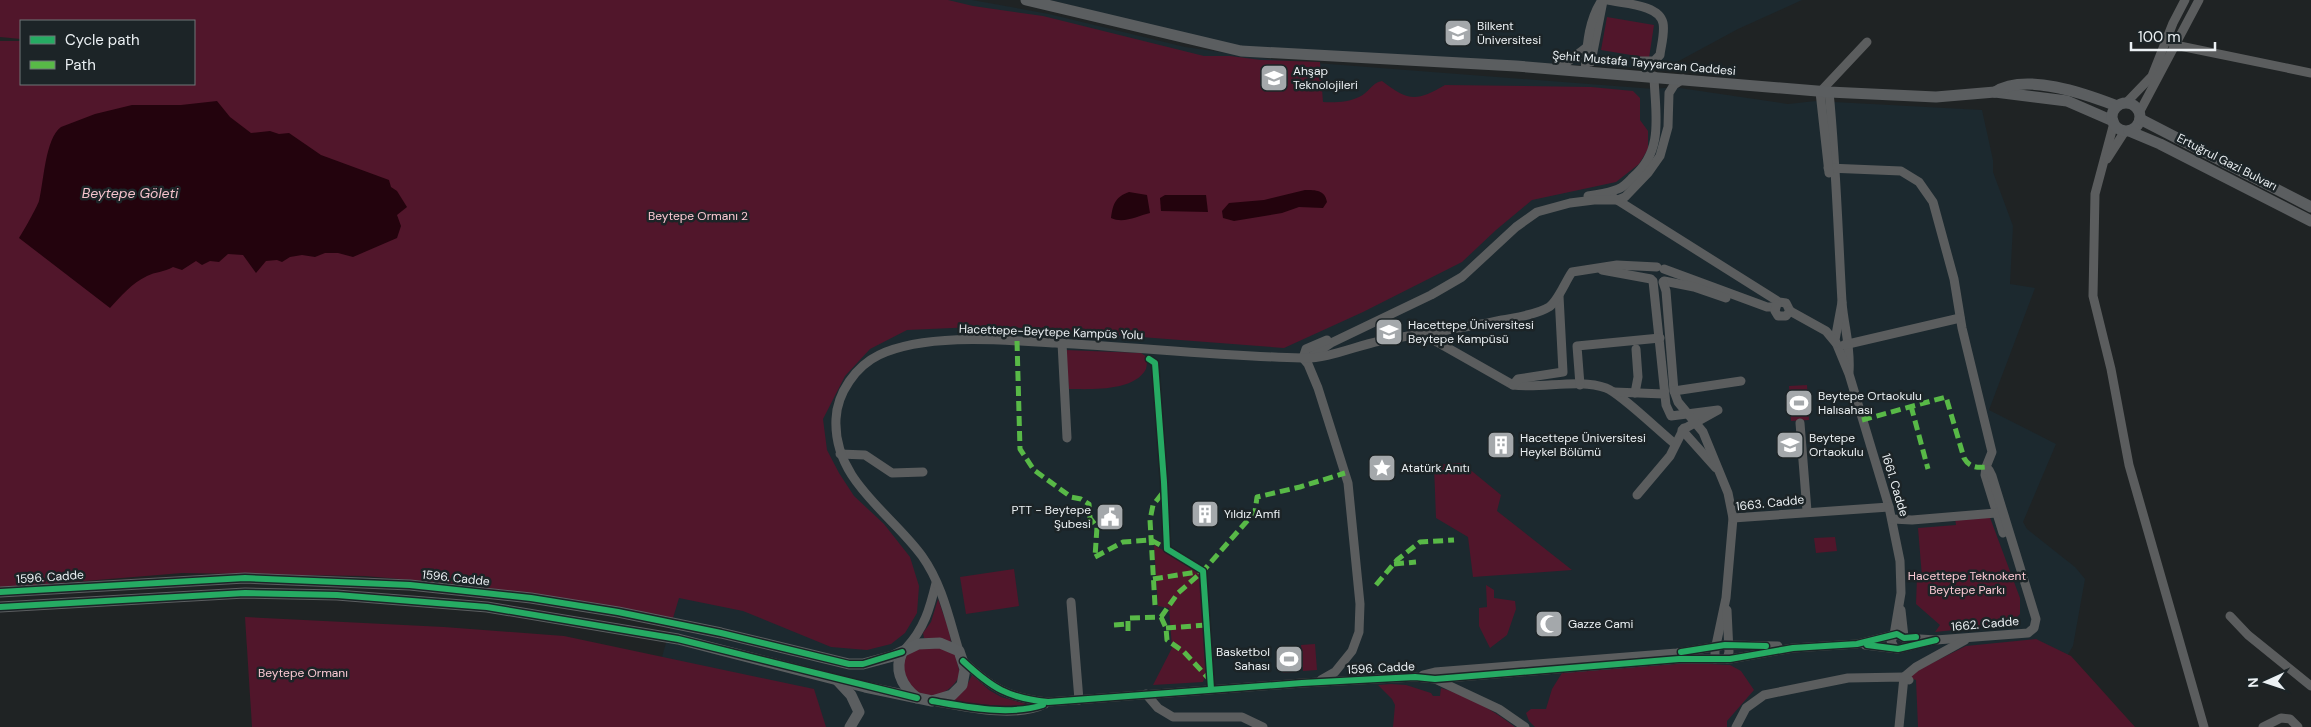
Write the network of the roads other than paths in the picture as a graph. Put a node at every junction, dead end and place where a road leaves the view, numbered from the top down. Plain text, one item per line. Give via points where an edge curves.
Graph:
1 (1026, 0) edge
2 (1603, 0) edge
3 (1607, 0) edge
4 (2186, 0) edge
5 (2199, 0) edge
6 (2167, 39) junction
7 (1867, 42) dead end
8 (2175, 45) junction
9 (1587, 47) junction
10 (1641, 61) dead end
11 (1558, 69) junction
12 (1588, 72) junction
13 (2311, 72) edge
14 (1658, 77) junction
15 (1683, 79) junction
16 (1825, 92) junction
17 (1995, 92) junction
18 (1669, 93) junction
19 (2121, 105) junction
20 (2140, 116) junction
21 (2113, 122) junction
22 (2127, 131) junction
23 (1832, 168) junction
24 (2100, 170) junction
25 (1616, 190) junction
26 (1625, 197) junction
27 (1616, 201) junction
28 (2311, 207) edge
29 (1639, 212) junction
30 (2311, 221) edge
31 (1661, 268) junction
32 (1597, 269) junction
33 (1658, 281) junction
34 (1559, 296) junction
35 (1776, 307) junction
36 (1960, 318) junction
37 (1811, 321) junction
38 (1842, 333) junction
39 (1423, 334) junction
40 (1874, 337) junction
41 (1660, 338) junction
42 (1062, 343) junction
43 (1837, 343) junction
44 (1847, 343) junction
45 (1636, 349) dead end
46 (1306, 358) junction
47 (1849, 374) junction
48 (1741, 381) dead end
49 (1513, 384) junction
50 (1580, 384) junction
51 (1674, 391) junction
52 (1614, 392) junction
53 (1635, 393) junction
54 (1664, 394) junction
55 (1692, 420) junction
56 (1800, 423) dead end
57 (1703, 432) junction
58 (1678, 437) junction
59 (1067, 438) dead end
60 (1689, 440) junction
61 (840, 454) junction
62 (1986, 470) junction
63 (923, 472) dead end
64 (1720, 472) junction
65 (1637, 495) dead end
66 (1889, 507) junction
67 (1807, 511) junction
68 (1996, 513) junction
69 (1732, 518) junction
70 (1892, 518) junction
71 (936, 583) junction
72 (0, 592) edge
73 (2030, 595) junction
74 (1726, 598) junction
75 (1070, 602) dead end
76 (0, 607) edge
77 (2230, 616) dead end
78 (1968, 638) junction
79 (1900, 641) junction
80 (1728, 645) junction
81 (1716, 646) junction
82 (1793, 648) junction
83 (902, 652) junction
84 (961, 656) junction
85 (1715, 659) junction
86 (1727, 659) junction
87 (1344, 662) junction
88 (1433, 676) junction
89 (834, 678) junction
90 (1907, 678) junction
91 (1356, 681) junction
92 (1313, 683) junction
93 (2311, 686) edge
94 (1146, 694) junction
95 (917, 698) junction
96 (1079, 700) junction
97 (932, 701) junction
98 (1048, 702) junction
99 (850, 727) edge
100 (1263, 727) edge
101 (1525, 727) edge
102 (1736, 727) edge
103 (1899, 727) edge
104 (2204, 727) edge
105 (2263, 727) edge
106 (2298, 727) edge

1 - 11 main road, Şehit Mustafa Tayyarcan Caddesi via 1234,50
2 - 9 street via 1593,17
2 - 12 street
3 - 10 street via 1651,10 1660,16 1663,28 1660,55 1654,61
4 - 6 street
5 - 8 street
6 - 8 street
6 - 19 street via 2152,76
7 - 16 street
8 - 13 street
8 - 20 street
9 - 11 street
9 - 12 street
11 - 12 main road, Şehit Mustafa Tayyarcan Caddesi
12 - 14 main road, Şehit Mustafa Tayyarcan Caddesi
14 - 15 main road, Şehit Mustafa Tayyarcan Caddesi
14 - 18 street via 1667,83
14 - 25 street via 1653,150 1640,171
15 - 16 main road, Şehit Mustafa Tayyarcan Caddesi
15 - 18 street
16 - 17 main road, Şehit Mustafa Tayyarcan Caddesi via 1936,97
16 - 23 street, 1661. Cadde
17 - 19 main road, Şehit Mustafa Tayyarcan Caddesi via 2010,86 2044,86
17 - 21 main road, Şehit Mustafa Tayyarcan Caddesi via 2066,101
18 - 26 street via 1668,127 1660,156
19 - 20 main road via 2134,106
19 - 21 main road via 2112,114
20 - 22 main road via 2137,126
20 - 28 main road, Ertuğrul Gazi Bulvarı
21 - 22 main road
21 - 24 street
22 - 24 street
22 - 30 main road, Ertuğrul Gazi Bulvarı via 2160,144
23 - 36 street via 1901,171 1928,192 1946,248
23 - 38 street, 1661. Cadde via 1837,200 1842,302 1836,327
24 - 104 street via 2095,194 2093,296 2129,465
25 - 26 street
25 - 27 street
25 - 46 street via 1558,202 1529,212 1456,275 1401,305 1306,349
26 - 27 street
26 - 29 street
27 - 29 street
27 - 46 street via 1584,201 1537,212 1462,277
29 - 35 street
31 - 32 street via 1617,265
31 - 33 street via 1667,275
31 - 33 street via 1651,271
31 - 35 street via 1766,307
32 - 33 street
32 - 34 street via 1572,272
33 - 35 street via 1694,287 1766,311
33 - 41 street
33 - 51 street via 1666,292
34 - 39 street, Hacettepe-Beytepe Kampüs Yolu via 1550,306 1534,312 1472,327
34 - 49 street via 1563,372 1518,379
35 - 37 street via 1786,302 1790,311
36 - 40 street
36 - 62 street via 1992,452
37 - 38 street
37 - 43 street
38 - 40 street
38 - 43 street, 1661. Cadde via 1834,338
38 - 44 street, 1661. Cadde via 1849,337
39 - 46 street, Hacettepe-Beytepe Kampüs Yolu
39 - 49 street
40 - 44 street
41 - 50 street via 1577,346
41 - 54 street
42 - 46 street, Hacettepe-Beytepe Kampüs Yolu
42 - 59 street
42 - 61 street, Hacettepe-Beytepe Kampüs Yolu via 979,340 929,343 880,355 858,370 842,394 836,419
43 - 44 street
43 - 47 street, 1661. Cadde
44 - 47 street, 1661. Cadde
45 - 53 street via 1638,377
46 - 87 street via 1346,476 1350,500 1360,618 1356,644
47 - 66 street, 1661. Cadde
48 - 51 street
49 - 50 street via 1526,387
50 - 52 street via 1600,386
51 - 55 street
52 - 53 street
52 - 58 street
53 - 54 street
54 - 58 street via 1671,416 1718,410
55 - 57 street
55 - 58 street
56 - 67 street
57 - 60 street
57 - 64 street
58 - 60 street
58 - 65 street via 1670,456
60 - 64 street
61 - 63 street via 865,455 892,473
61 - 71 street, Hacettepe-Beytepe Kampüs Yolu via 848,472 923,558
62 - 68 street
62 - 73 street via 1991,472
64 - 69 street
66 - 67 street, 1663. Cadde
66 - 70 street, 1661. Cadde
67 - 69 street, 1663. Cadde
68 - 70 street via 1912,520
68 - 73 street
69 - 74 street, 1663. Cadde
70 - 79 street, 1661. Cadde via 1900,561
71 - 83 street via 923,625
71 - 84 street, Hacettepe-Beytepe Kampüs Yolu via 949,612
72 - 83 main road, 1596. Cadde via 245,578 392,583 489,592 618,612 849,664 863,664
73 - 78 street, 1662. Cadde via 2036,619 2034,628 2028,632
74 - 80 street, 1663. Cadde
74 - 81 street, 1663. Cadde
75 - 96 street
76 - 89 main road, 1596. Cadde via 245,593 408,600 529,613 624,628 718,647
77 - 93 street via 2248,635
78 - 79 street, 1662. Cadde
78 - 90 street via 1916,667
79 - 82 street, 1662. Cadde
80 - 81 street, 1596. Cadde
80 - 82 street, 1662. Cadde
80 - 86 street, 1663. Cadde
81 - 85 street, 1663. Cadde
81 - 88 street, 1596. Cadde
82 - 86 street, 1662. Cadde
83 - 84 main road, 1596. Cadde via 918,644 946,644
83 - 95 main road via 898,665 900,676
84 - 97 main road via 965,674 959,689 948,697
84 - 98 street, 1596. Cadde via 999,691 1019,699
85 - 86 street, 1596. Cadde
85 - 88 street, 1596. Cadde via 1678,658
87 - 91 street via 1346,674
87 - 92 street via 1335,672
88 - 91 street, 1596. Cadde
88 - 101 street via 1499,709
89 - 95 main road, 1596. Cadde
89 - 99 main road via 845,687 857,705 858,714
90 - 102 street via 1848,678 1764,695 1746,708
90 - 103 street
91 - 92 street, 1596. Cadde
92 - 94 street, 1596. Cadde
94 - 96 street, 1596. Cadde
94 - 100 street via 1158,708 1173,716 1242,717
95 - 97 main road, 1596. Cadde
96 - 98 street, 1596. Cadde
97 - 98 street, 1596. Cadde via 982,709 1018,710
105 - 106 street via 2281,718 2290,719

